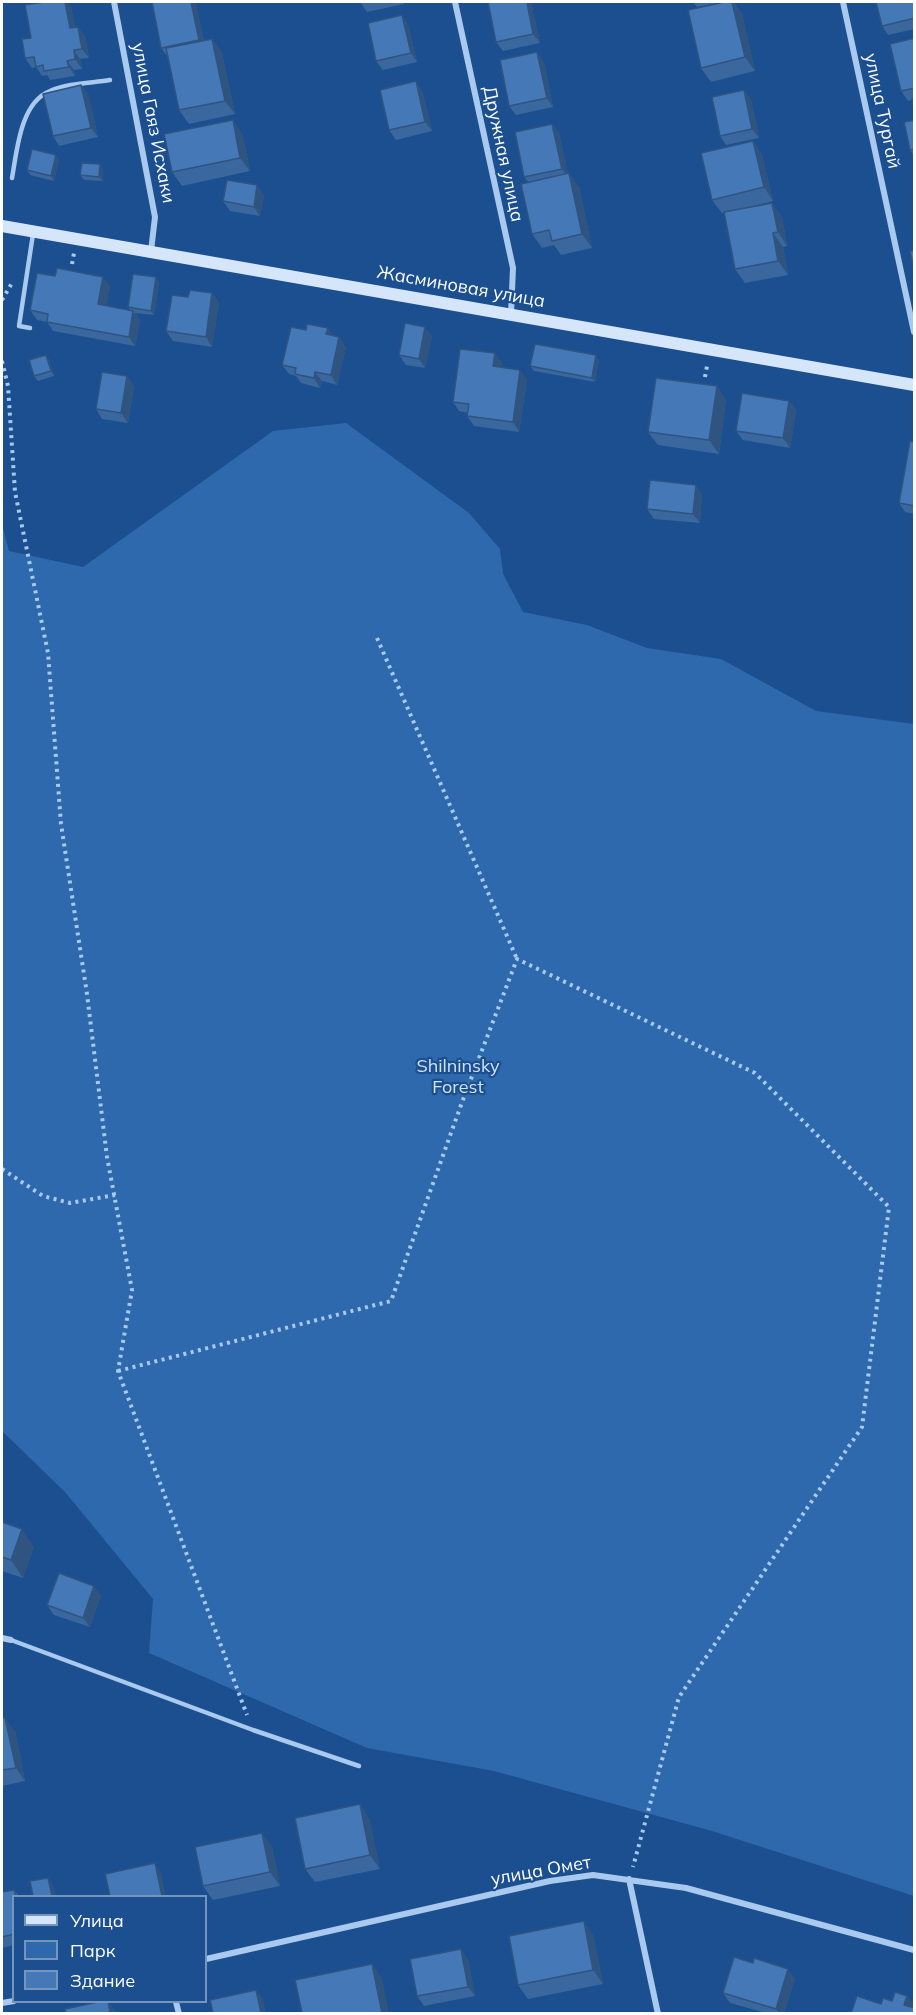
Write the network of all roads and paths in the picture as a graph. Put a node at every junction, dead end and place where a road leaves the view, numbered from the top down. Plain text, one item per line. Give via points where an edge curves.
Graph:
1 (114, 2) edge
2 (455, 2) edge
3 (843, 2) edge
4 (110, 80) dead end
5 (12, 178) dead end
6 (2, 226) edge
7 (33, 231) junction
8 (151, 251) junction
9 (511, 314) junction
10 (30, 328) dead end
11 (915, 332) edge
12 (2, 362) edge
13 (915, 385) edge
14 (377, 638) dead end
15 (517, 959) junction
16 (2, 1169) edge
17 (115, 1195) junction
18 (118, 1371) junction
19 (2, 1638) edge
20 (11, 1641) joint
21 (253, 1730) junction
22 (359, 1766) dead end
23 (629, 1879) junction
24 (915, 1950) edge
25 (207, 1959) edge
26 (658, 2013) edge

1 - 8 street, улица Гаяз Исхаки via 155,217
2 - 9 street, Дружная улица via 513,268
3 - 11 street, улица Тургай
4 - 5 lane via 51,90 39,98 19,138
6 - 7 street, Жасминовая улица
7 - 8 street, Жасминовая улица
7 - 10 lane via 19,326
8 - 9 street, Жасминовая улица
9 - 13 street, Жасминовая улица
12 - 17 path via 8,386 15,492 48,653 61,824
14 - 15 path
15 - 18 path via 391,1300
15 - 23 path via 755,1073 889,1207 862,1427 679,1697
16 - 17 path via 43,1196 70,1203
17 - 18 path via 132,1290
18 - 21 path
19 - 20 street
20 - 21 lane
21 - 22 lane
23 - 24 street, улица Омет via 686,1888
23 - 25 street, улица Омет via 593,1875 550,1881
23 - 26 street

